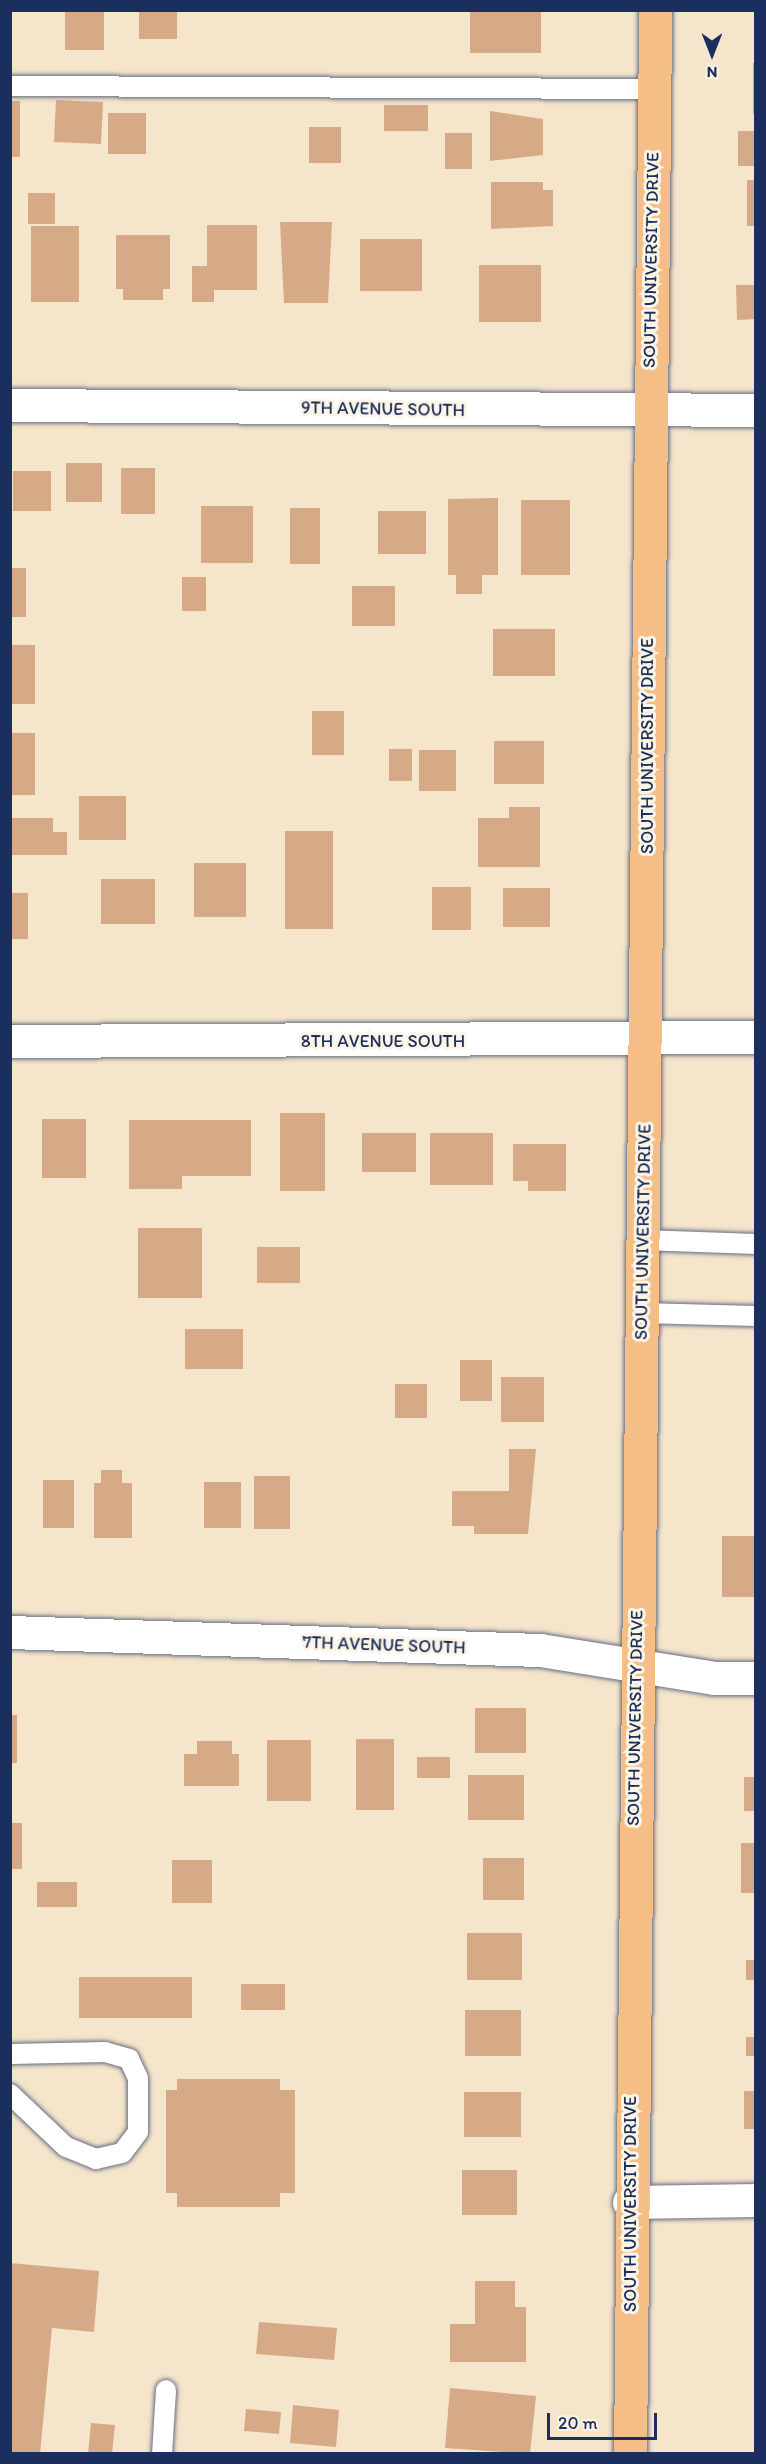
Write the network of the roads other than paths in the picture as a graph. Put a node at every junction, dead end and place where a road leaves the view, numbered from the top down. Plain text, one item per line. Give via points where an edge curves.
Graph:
1 (655, 10) edge
2 (10, 86) edge
3 (654, 89) junction
4 (10, 405) edge
5 (756, 410) edge
6 (649, 411) junction
7 (756, 1037) edge
8 (646, 1038) junction
9 (10, 1041) edge
10 (642, 1240) junction
11 (756, 1244) edge
12 (641, 1312) junction
13 (756, 1316) edge
14 (10, 1632) edge
15 (636, 1666) junction
16 (756, 1678) edge
17 (10, 2054) edge
18 (10, 2094) edge
19 (756, 2200) edge
20 (629, 2202) junction
21 (166, 2390) dead end
22 (162, 2454) edge
23 (630, 2454) edge

1 - 3 main road, SOUTH UNIVERSITY DRIVE
2 - 3 lane
3 - 6 main road, SOUTH UNIVERSITY DRIVE
4 - 6 street, 9TH AVENUE SOUTH
5 - 6 street, 9TH AVENUE SOUTH
6 - 8 main road, SOUTH UNIVERSITY DRIVE
7 - 8 street, 8TH AVENUE SOUTH
8 - 9 street, 8TH AVENUE SOUTH
8 - 10 main road, SOUTH UNIVERSITY DRIVE
10 - 11 lane
10 - 12 main road, SOUTH UNIVERSITY DRIVE
12 - 13 lane
12 - 15 main road, SOUTH UNIVERSITY DRIVE
14 - 15 street, 7TH AVENUE SOUTH via 540,1650
15 - 16 street, 7TH AVENUE SOUTH via 714,1678
15 - 20 main road, SOUTH UNIVERSITY DRIVE
17 - 18 lane via 105,2052 129,2059 138,2078 138,2132 122,2153 96,2159 66,2147
19 - 20 street
20 - 23 main road, SOUTH UNIVERSITY DRIVE
21 - 22 lane

